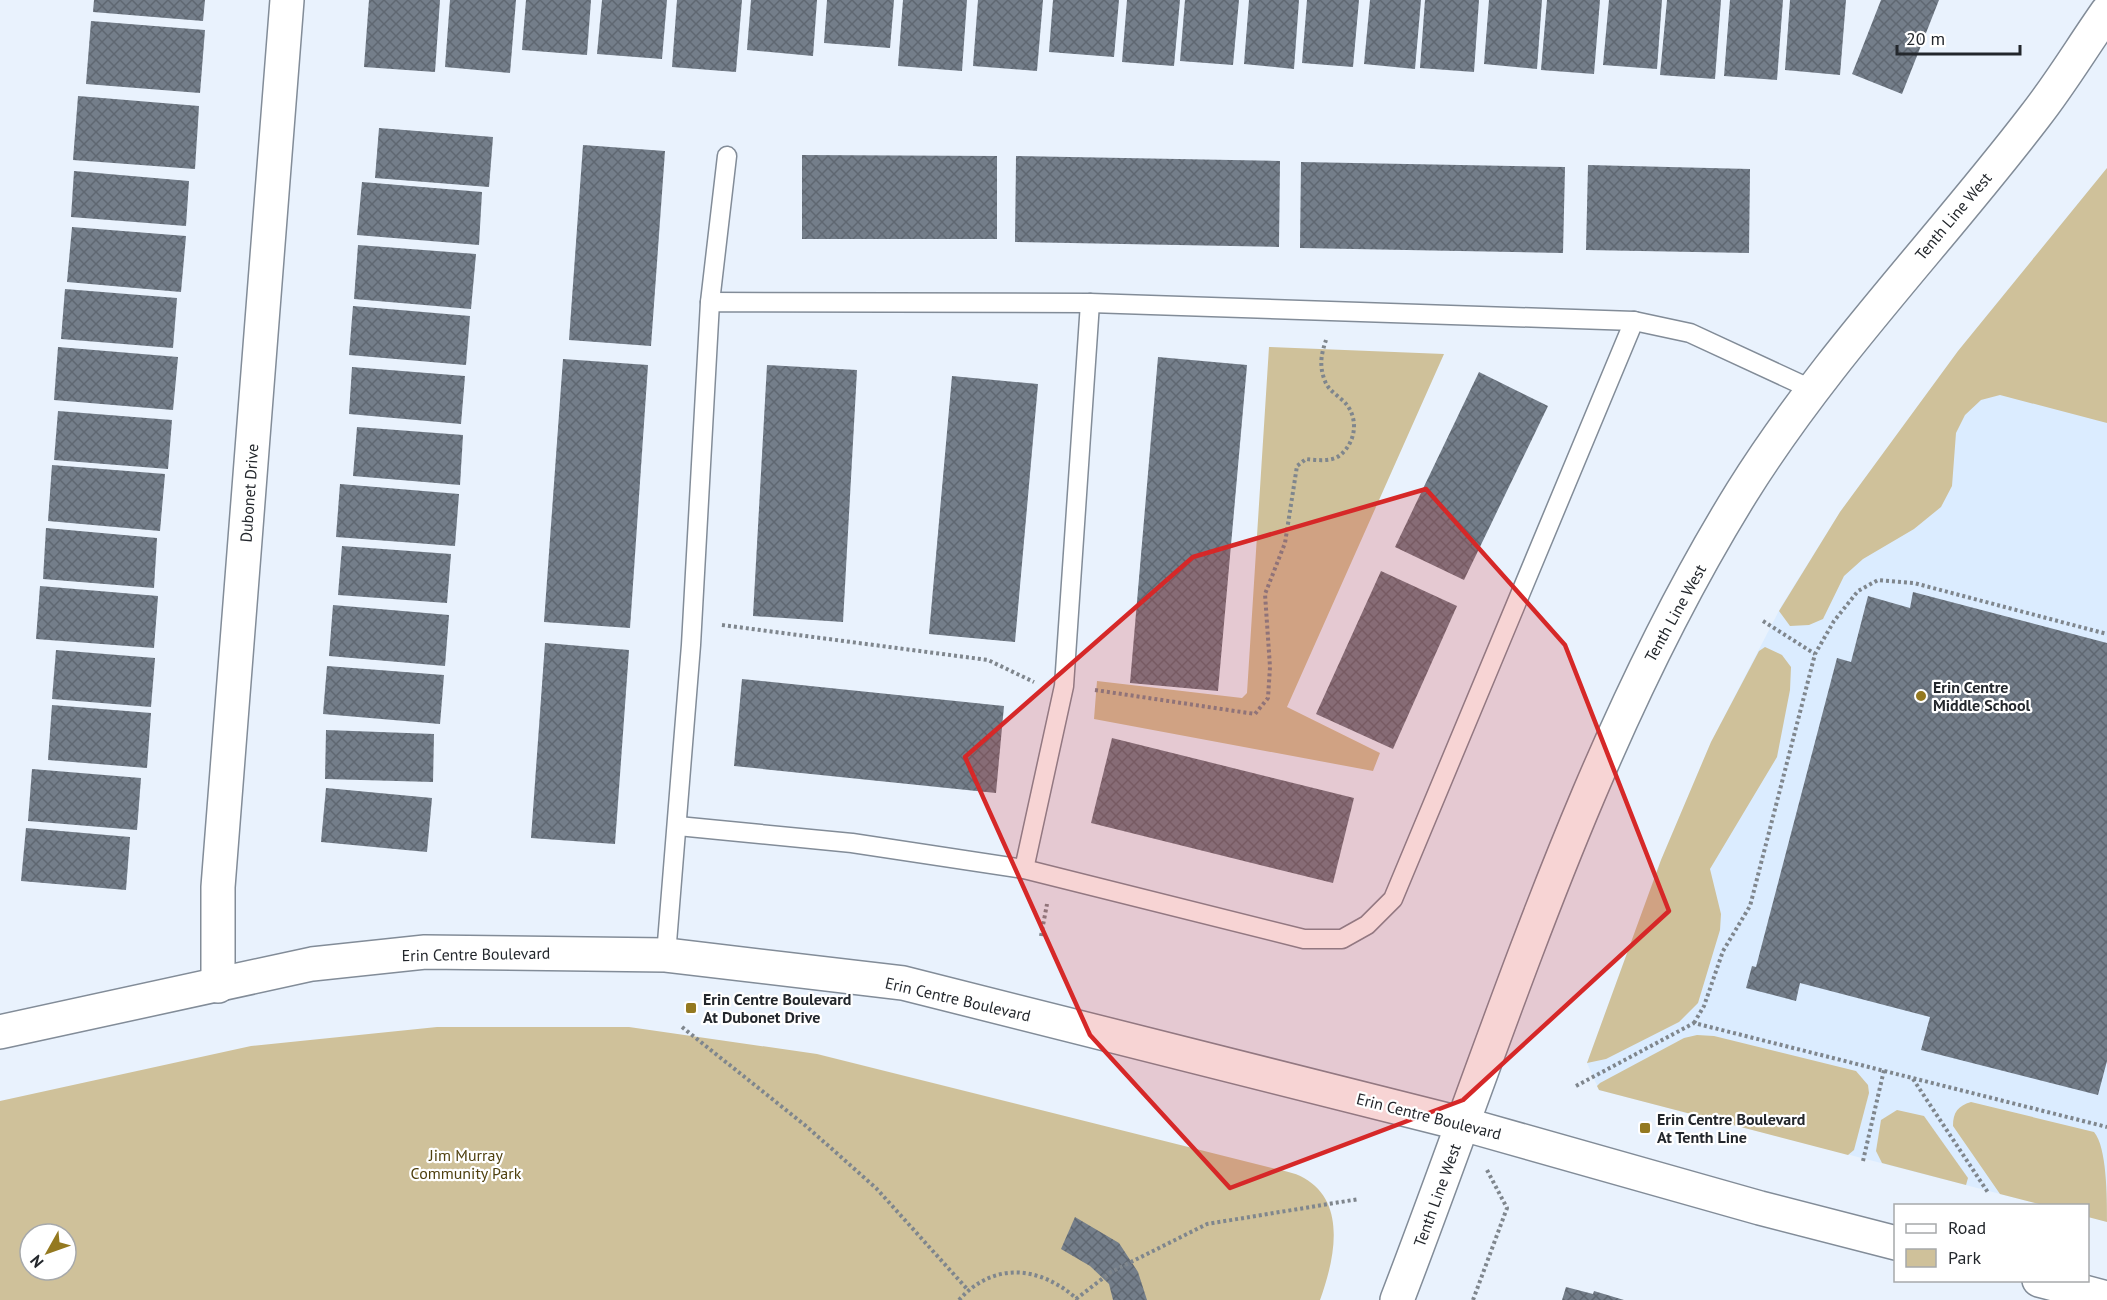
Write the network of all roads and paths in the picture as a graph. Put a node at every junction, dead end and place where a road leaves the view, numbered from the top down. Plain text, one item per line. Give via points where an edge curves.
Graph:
1 (287, 0) edge
2 (2107, 12) edge
3 (727, 156) dead end
4 (710, 302) junction
5 (1090, 303) junction
6 (1337, 311) junction
7 (1634, 321) junction
8 (1811, 389) junction
9 (691, 621) junction
10 (1763, 621) dead end
11 (2107, 634) edge
12 (1815, 654) junction
13 (1064, 686) junction
14 (678, 826) junction
15 (1024, 869) junction
16 (666, 955) junction
17 (218, 986) junction
18 (1694, 1023) junction
19 (682, 1027) dead end
20 (0, 1032) edge
21 (1884, 1070) junction
22 (1912, 1078) junction
23 (1576, 1086) dead end
24 (1463, 1124) junction
25 (2107, 1127) edge
26 (1863, 1161) dead end
27 (1989, 1194) dead end
28 (1359, 1199) dead end
29 (1507, 1209) dead end
30 (1894, 1242) edge
31 (2043, 1282) edge
32 (968, 1290) junction
33 (2107, 1298) edge
34 (1077, 1299) edge
35 (959, 1300) edge
36 (1397, 1300) edge
37 (1473, 1300) edge

1 - 17 street, Dubonet Drive via 218,887
2 - 8 street, Tenth Line West via 2036,115
3 - 4 lane
4 - 5 lane
4 - 9 lane
5 - 6 lane
5 - 13 lane
6 - 7 lane
6 - 13 path via 1320,357 1325,384 1348,406 1355,424 1351,442 1338,457 1306,459 1297,466 1285,543 1265,594 1268,699 1256,714
7 - 8 lane via 1690,333
7 - 15 lane via 1393,899 1367,925 1342,939 1304,939
8 - 24 street, Tenth Line West via 1742,494 1647,663 1572,835
9 - 13 path via 988,660 1028,681
9 - 14 lane
10 - 12 path
11 - 12 path via 1914,583 1878,580 1858,591
12 - 18 path via 1750,906 1723,951
13 - 15 lane
14 - 15 lane via 852,843
14 - 16 lane
16 - 17 street, Erin Centre Boulevard via 425,952 312,964
16 - 24 street, Erin Centre Boulevard via 903,983
17 - 20 street, Erin Centre Boulevard
18 - 21 path
18 - 23 path
19 - 32 path via 806,1126 876,1188
21 - 22 path
21 - 26 path
22 - 25 path
22 - 27 path
24 - 30 street, Erin Centre Boulevard
24 - 36 street, Tenth Line West
28 - 34 path via 1207,1224 1111,1272
29 - 37 path
31 - 33 street
32 - 34 path via 989,1277 1020,1272 1058,1284
32 - 35 path

